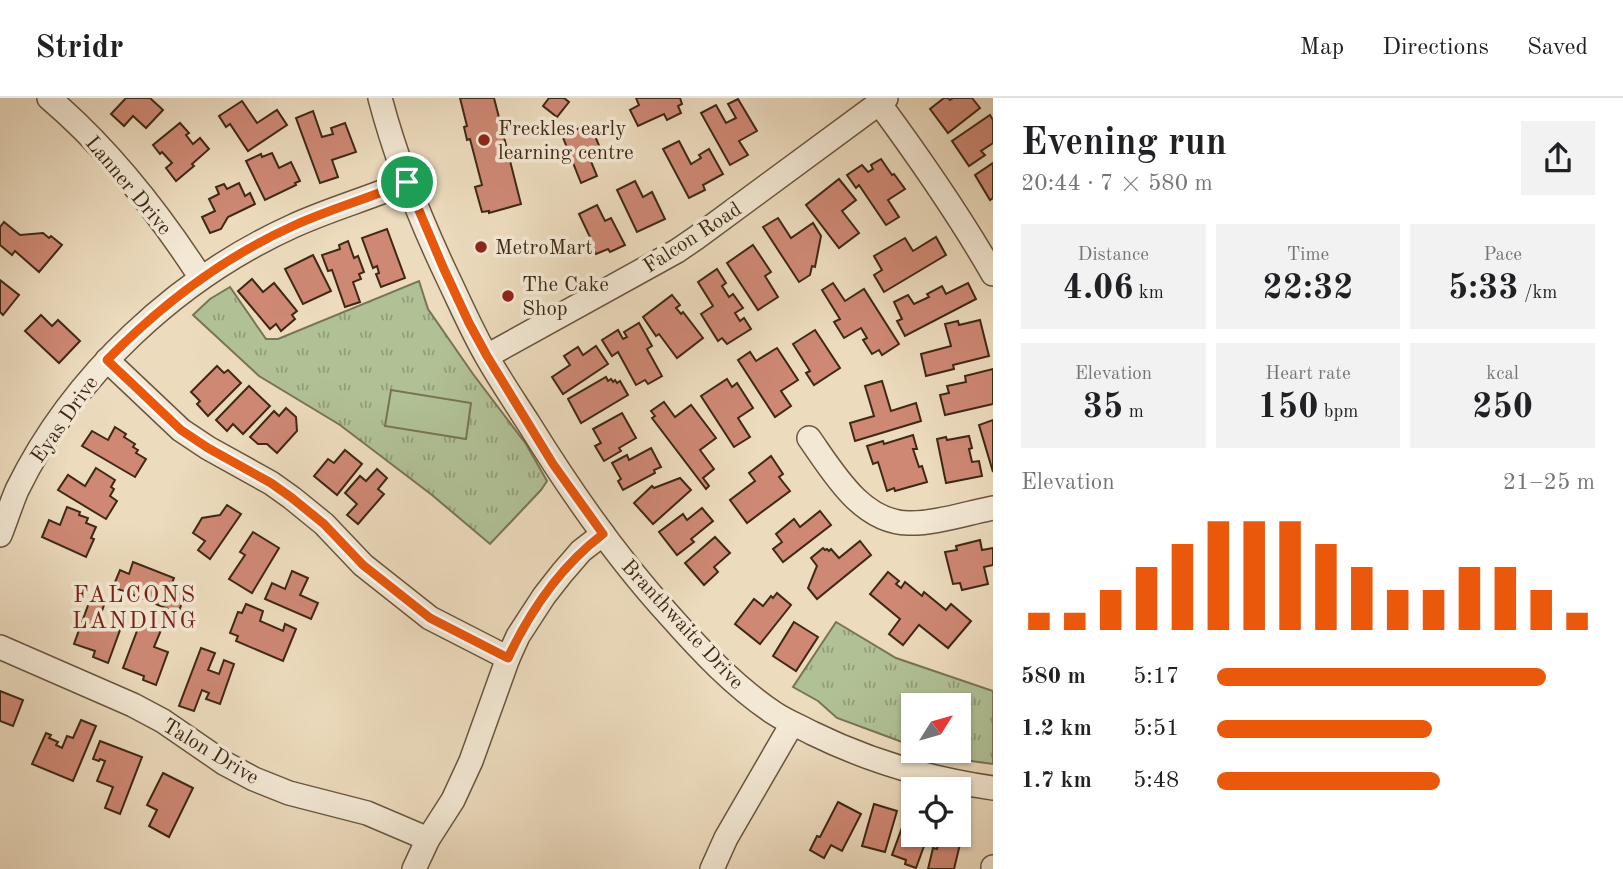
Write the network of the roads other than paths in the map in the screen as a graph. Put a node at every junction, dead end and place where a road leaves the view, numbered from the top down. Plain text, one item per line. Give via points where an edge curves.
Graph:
1 (49, 98) edge
2 (380, 98) edge
3 (883, 100) edge
4 (407, 182) junction
5 (993, 274) edge
6 (201, 278) junction
7 (487, 356) junction
8 (107, 360) junction
9 (809, 438) dead end
10 (993, 508) edge
11 (0, 534) edge
12 (603, 534) junction
13 (0, 647) edge
14 (508, 658) junction
15 (792, 724) junction
16 (993, 788) edge
17 (428, 839) junction
18 (414, 869) edge
19 (712, 869) edge

1 - 6 street, Lanner Drive via 128,179
2 - 4 street, Branthwaite Drive
3 - 5 street
3 - 7 street, Falcon Road via 677,251
4 - 6 street, Eyas Drive via 293,226
4 - 7 street, Branthwaite Drive
6 - 8 street, Eyas Drive
7 - 12 street, Branthwaite Drive via 553,464
8 - 11 street, Eyas Drive via 51,432 17,491
8 - 14 street via 181,430 292,498 363,565 430,618
9 - 10 street via 852,496 889,521 931,521
12 - 14 street via 555,580
12 - 15 street, Branthwaite Drive via 705,654 755,700
13 - 17 street, Talon Drive via 133,705 254,779 367,813
14 - 17 street via 471,761
15 - 16 street, Branthwaite Drive via 898,767
15 - 19 street
17 - 18 street

